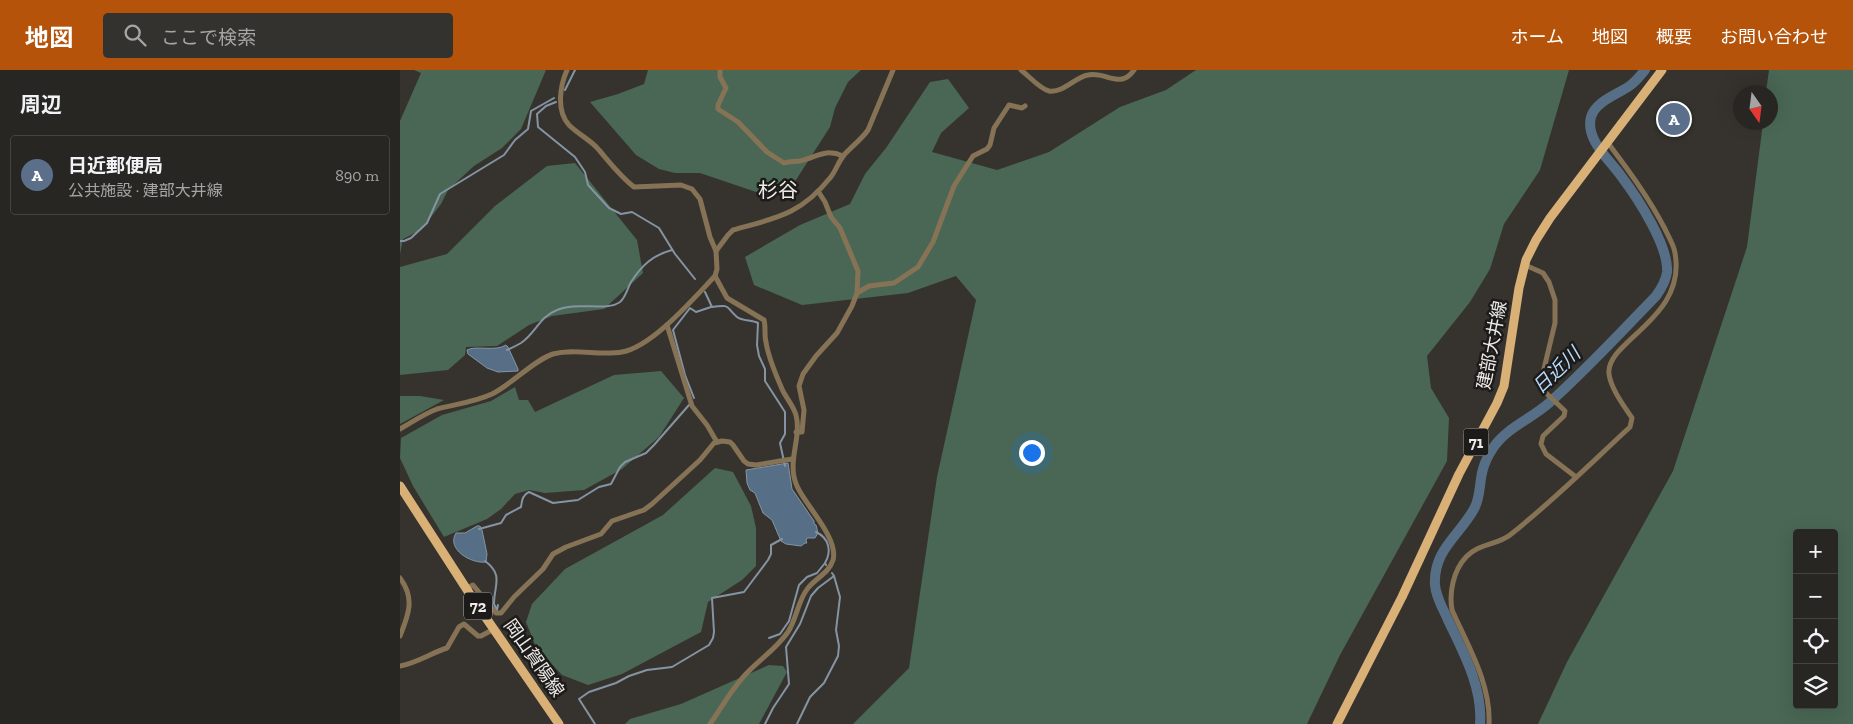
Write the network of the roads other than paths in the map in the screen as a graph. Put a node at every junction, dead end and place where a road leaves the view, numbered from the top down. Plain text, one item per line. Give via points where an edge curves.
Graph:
1 (567, 70) edge
2 (720, 70) edge
3 (893, 70) edge
4 (1021, 70) edge
5 (1134, 70) edge
6 (1662, 70) edge
7 (1025, 106) dead end
8 (1606, 145) junction
9 (843, 156) junction
10 (818, 191) junction
11 (716, 251) junction
12 (1525, 265) junction
13 (715, 276) junction
14 (857, 293) junction
15 (667, 325) junction
16 (400, 429) edge
17 (796, 432) junction
18 (717, 442) junction
19 (792, 458) junction
20 (1576, 477) junction
21 (400, 486) edge
22 (400, 578) edge
23 (466, 589) junction
24 (494, 629) junction
25 (400, 636) edge
26 (400, 666) edge
27 (559, 724) edge
28 (710, 724) edge
29 (1337, 724) edge
30 (1489, 724) edge

1 - 11 street via 560,98 568,124 598,149 618,174 634,187 681,184 692,189 700,199
2 - 9 street via 726,88 718,109 738,122 766,152 784,163 832,152
3 - 9 street via 868,130
4 - 5 street via 1052,91 1090,74 1121,80
6 - 8 main road, 建部大井線 / 71
7 - 14 street via 1009,105 994,128 987,150 973,156 954,186 933,242 918,267 894,283 869,286
8 - 12 main road, 建部大井線 / 71 via 1550,218
8 - 20 street via 1640,186 1657,215 1675,251 1677,270 1672,290 1661,309 1612,359 1610,379 1632,418 1630,427
9 - 10 street via 832,176
10 - 11 street via 789,214 733,230
10 - 14 street via 840,228 858,271
11 - 13 street
12 - 20 street via 1543,273 1555,300 1555,323 1541,381 1544,391 1564,408 1564,416 1543,436 1541,444 1546,454
12 - 29 main road, 建部大井線 / 71 via 1504,386
13 - 15 street
13 - 17 street via 727,298 764,320 766,343 782,390 796,416
14 - 17 street via 836,333 803,374 799,386 804,426 802,432
15 - 16 street via 631,350 610,354 553,354 493,394 436,410
15 - 18 street via 692,406
17 - 19 street
18 - 19 street via 730,442 748,464
18 - 23 street via 644,510 617,518 601,534 553,554 501,613 496,613 473,585
19 - 28 street via 797,487 825,529 833,550 832,560 829,568 808,587 785,635 745,675
20 - 30 street via 1508,536 1466,556 1451,589 1452,610 1483,682
21 - 23 main road, 岡山賀陽線 / 72
22 - 25 street via 409,592 410,606
23 - 24 main road, 岡山賀陽線 / 72
24 - 26 street via 478,636 464,624 447,648
24 - 27 main road, 岡山賀陽線 / 72

